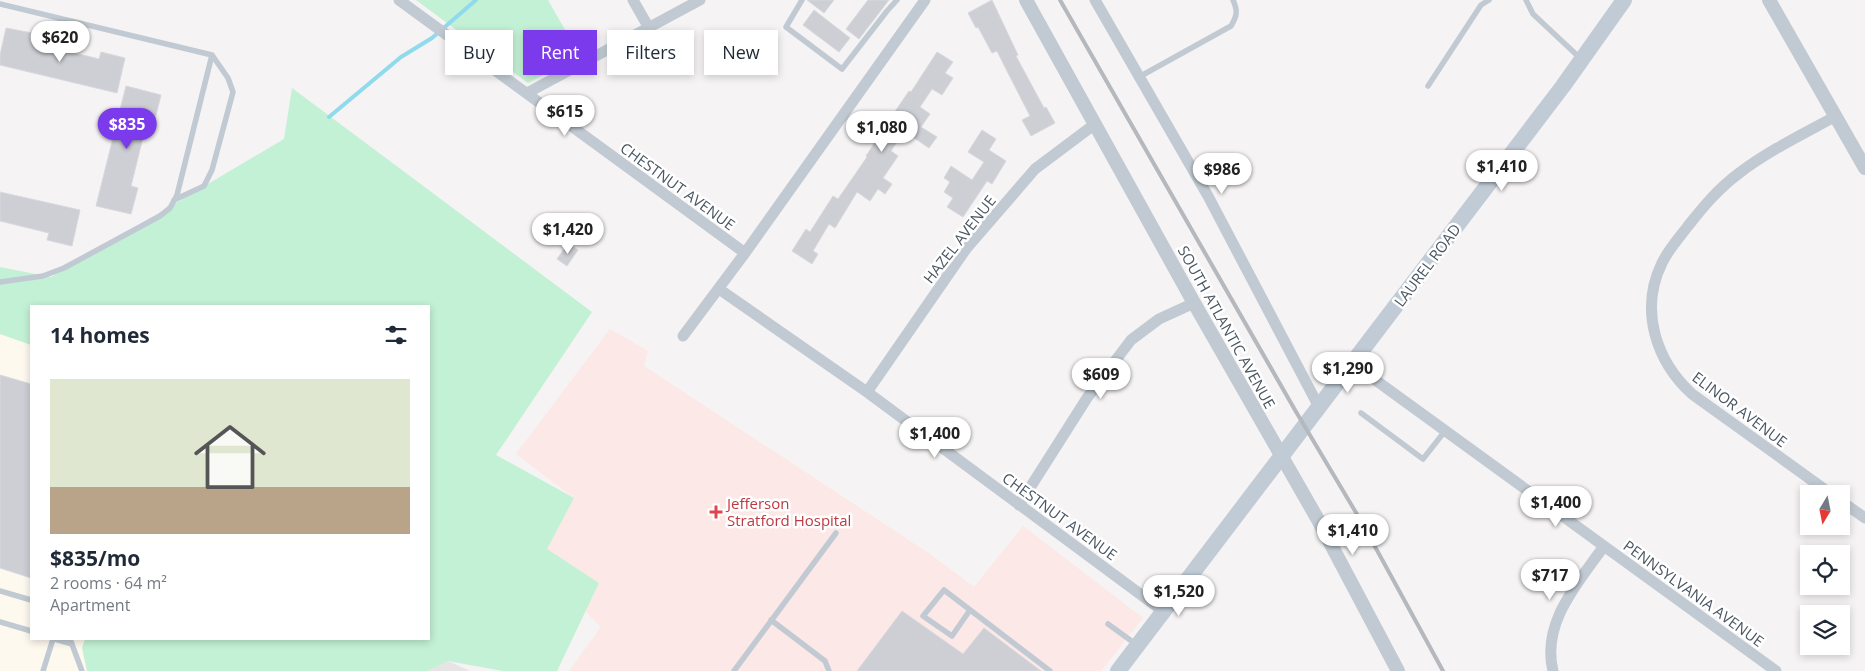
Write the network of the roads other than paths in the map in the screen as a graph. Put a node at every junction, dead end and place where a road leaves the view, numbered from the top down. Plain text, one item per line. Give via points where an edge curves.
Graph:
1 (399, 0) edge
2 (633, 0) edge
3 (700, 0) edge
4 (802, 0) edge
5 (897, 0) edge
6 (925, 0) edge
7 (1026, 0) edge
8 (1095, 0) edge
9 (1233, 0) edge
10 (1489, 0) edge
11 (1526, 0) edge
12 (1624, 0) edge
13 (1769, 0) edge
14 (0, 4) edge
15 (649, 28) junction
16 (212, 55) junction
17 (1582, 59) junction
18 (1139, 77) junction
19 (1428, 86) dead end
20 (526, 93) junction
21 (1836, 116) junction
22 (1095, 124) junction
23 (1865, 168) edge
24 (174, 200) junction
25 (745, 254) junction
26 (0, 282) edge
27 (719, 288) junction
28 (1194, 303) junction
29 (683, 336) dead end
30 (1352, 363) junction
31 (866, 392) junction
32 (1319, 407) junction
33 (1361, 413) dead end
34 (1445, 431) junction
35 (1281, 456) junction
36 (1819, 485) edge
37 (1019, 505) junction
38 (1850, 507) edge
39 (1865, 518) edge
40 (836, 533) dead end
41 (1604, 546) junction
42 (0, 591) edge
43 (30, 600) edge
44 (970, 610) junction
45 (1163, 611) junction
46 (772, 620) junction
47 (0, 622) edge
48 (1108, 624) dead end
49 (30, 631) edge
50 (54, 640) edge
51 (71, 641) edge
52 (1137, 645) junction
53 (43, 671) edge
54 (82, 671) edge
55 (734, 671) edge
56 (829, 671) edge
57 (1050, 671) edge
58 (1118, 671) edge
59 (1398, 671) edge
60 (1554, 671) edge
61 (1776, 671) edge

1 - 20 street, CHESTNUT AVENUE
2 - 15 street
3 - 15 street
4 - 5 lane via 786,27 842,70
6 - 25 street
7 - 22 street, SOUTH ATLANTIC AVENUE
8 - 18 street
9 - 18 lane via 1237,8 1236,17 1230,26
10 - 19 lane via 1482,5
11 - 17 lane via 1533,14
12 - 17 main road, LAUREL ROAD
13 - 21 street
14 - 16 lane
15 - 20 street
16 - 24 lane
16 - 24 lane via 228,78 233,92 212,170 204,186
17 - 30 main road, LAUREL ROAD
18 - 32 street via 1208,196
20 - 25 street, CHESTNUT AVENUE
21 - 23 street
21 - 36 street, ELINOR AVENUE via 1749,166 1713,195 1662,263 1655,282 1652,309 1659,351 1683,386
22 - 28 street, SOUTH ATLANTIC AVENUE
22 - 31 street, HAZEL AVENUE via 1028,176 966,249
24 - 26 lane via 160,216 64,268 43,276
25 - 27 street
27 - 29 street
27 - 31 street, CHESTNUT AVENUE
28 - 35 street, SOUTH ATLANTIC AVENUE
28 - 37 street via 1159,319 1131,340 1087,398
30 - 32 main road, LAUREL ROAD
30 - 34 street, PENNSYLVANIA AVENUE
31 - 37 street, CHESTNUT AVENUE
32 - 35 main road, LAUREL ROAD
33 - 34 lane via 1423,459
34 - 41 street, PENNSYLVANIA AVENUE
35 - 45 main road, LAUREL ROAD
35 - 59 street, SOUTH ATLANTIC AVENUE
37 - 45 street, CHESTNUT AVENUE
38 - 39 street
40 - 46 lane
41 - 60 street via 1567,599 1556,621 1551,645
41 - 61 street, PENNSYLVANIA AVENUE
42 - 43 lane
44 - 44 lane via 944,590 923,616 952,636
44 - 57 lane
45 - 52 main road, LAUREL ROAD
46 - 55 lane
46 - 56 lane via 825,661
47 - 49 lane
48 - 52 lane
50 - 53 lane
51 - 54 lane
52 - 58 main road, LAUREL ROAD

